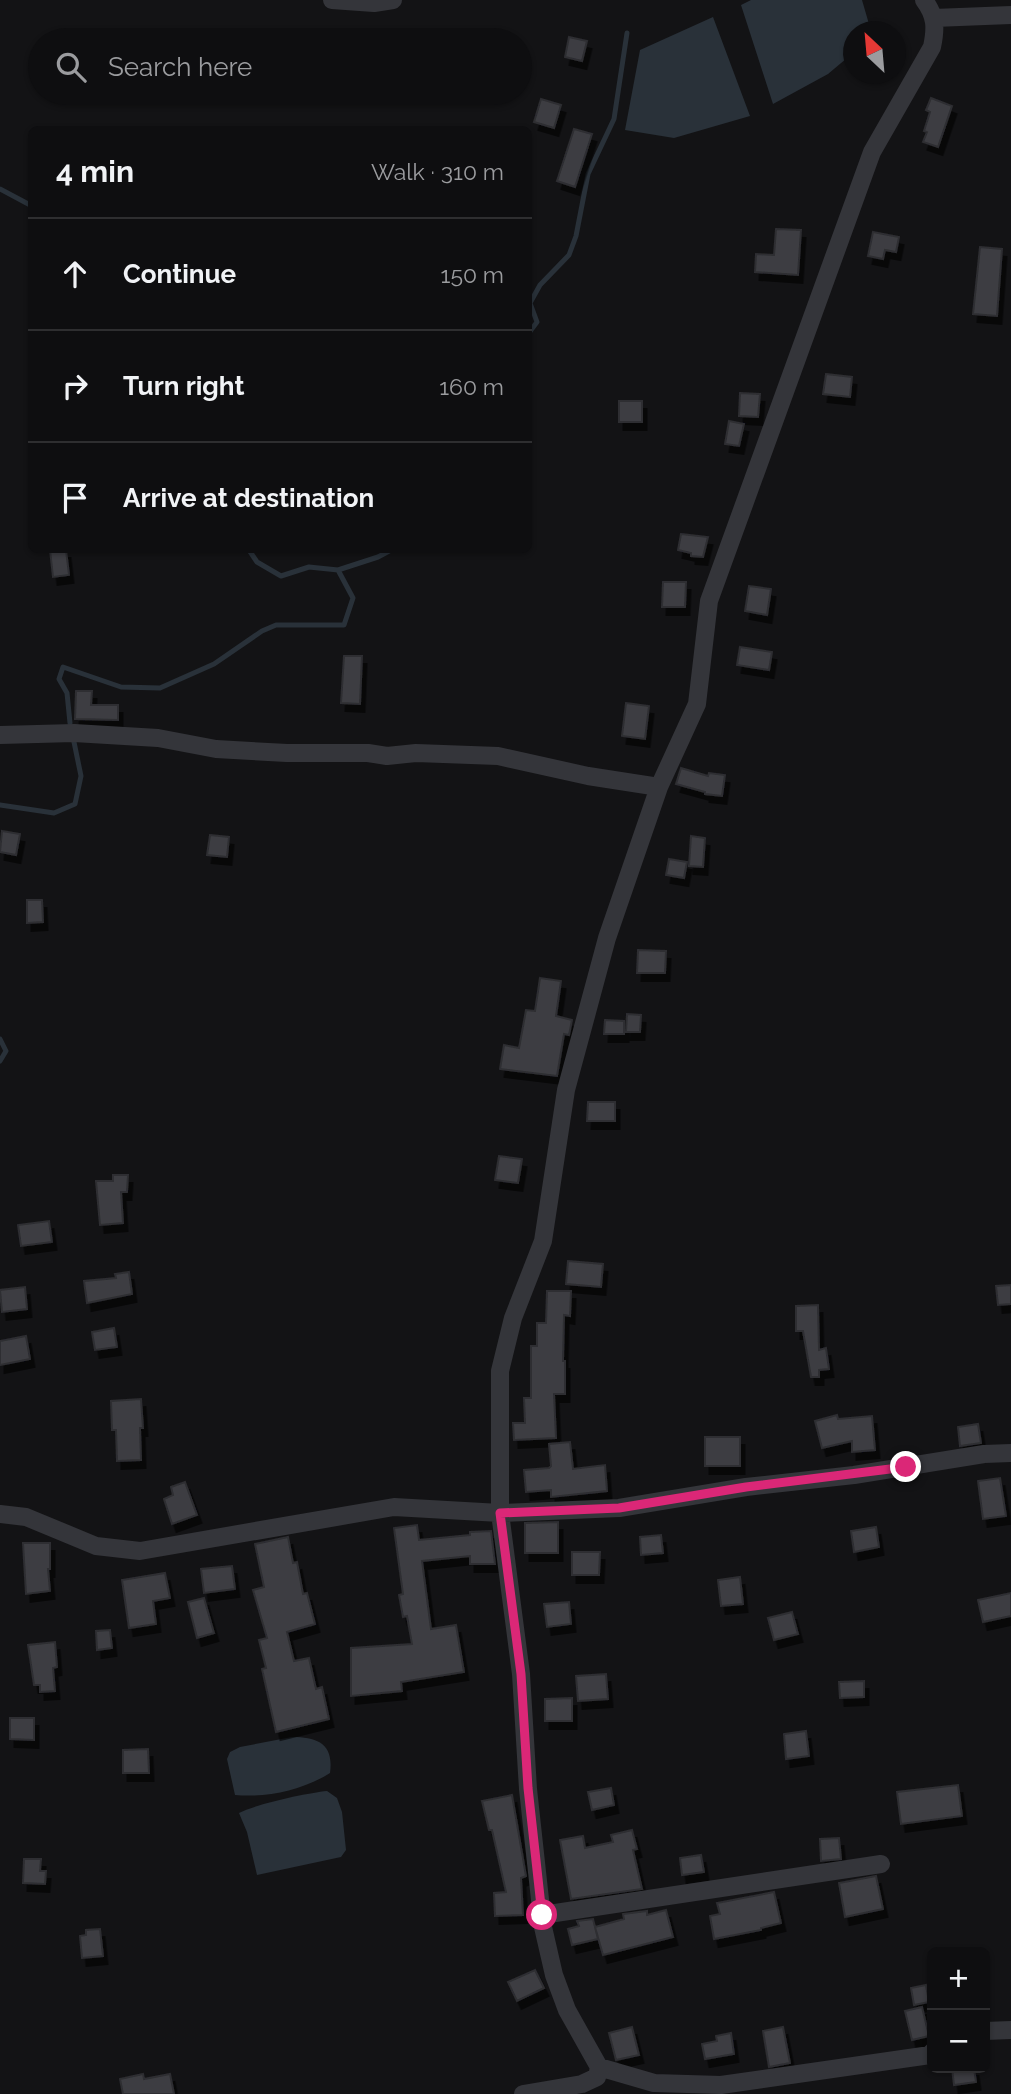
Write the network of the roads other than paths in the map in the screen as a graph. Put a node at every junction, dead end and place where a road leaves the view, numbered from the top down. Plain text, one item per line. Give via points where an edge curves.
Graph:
1 (332, 0) edge
2 (393, 0) edge
3 (924, 0) edge
4 (1011, 15) edge
5 (934, 18) junction
6 (0, 735) edge
7 (660, 787) junction
8 (1011, 1453) edge
9 (500, 1513) junction
10 (0, 1514) edge
11 (880, 1864) dead end
12 (542, 1915) junction
13 (1011, 2030) edge
14 (990, 2031) edge
15 (927, 2055) edge
16 (599, 2067) junction
17 (523, 2094) edge

1 - 2 street
3 - 5 street
4 - 5 street
5 - 7 street via 932,47 872,152 709,601 696,704
6 - 7 street via 98,734 287,753 498,756
7 - 9 street via 604,951 566,1090 543,1241 513,1318 500,1371
8 - 9 street via 619,1508
9 - 10 street via 394,1507 140,1550 96,1546 26,1517
9 - 12 street via 521,1674
11 - 12 street
12 - 16 street via 554,1975 567,2010
13 - 14 street
15 - 16 street via 721,2085 654,2082
16 - 17 street via 597,2077 582,2084

